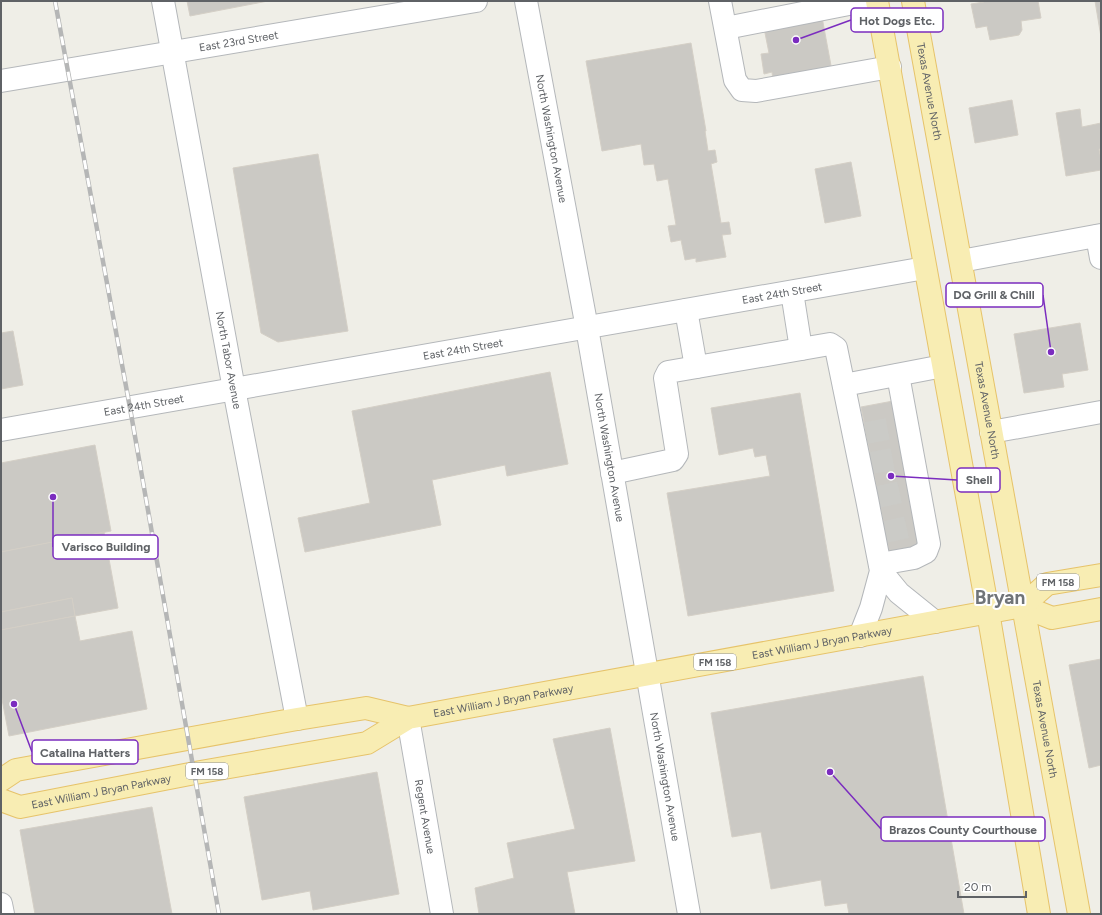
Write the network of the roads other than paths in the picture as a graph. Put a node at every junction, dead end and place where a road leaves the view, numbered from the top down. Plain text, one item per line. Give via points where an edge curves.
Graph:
1 (163, 1) edge
2 (476, 1) edge
3 (526, 1) edge
4 (720, 1) edge
5 (864, 1) edge
6 (877, 1) edge
7 (913, 1) edge
8 (726, 28) junction
9 (172, 52) junction
10 (890, 67) junction
11 (1, 81) edge
12 (1099, 235) edge
13 (1101, 258) edge
14 (961, 261) junction
15 (925, 268) junction
16 (792, 292) junction
17 (686, 310) junction
18 (587, 328) junction
19 (801, 349) junction
20 (943, 366) junction
21 (696, 367) junction
22 (898, 375) junction
23 (844, 385) junction
24 (234, 388) junction
25 (1101, 412) edge
26 (1, 430) edge
27 (991, 432) junction
28 (612, 473) junction
29 (880, 567) junction
30 (1101, 575) edge
31 (1022, 606) junction
32 (1101, 609) edge
33 (988, 612) junction
34 (935, 622) junction
35 (860, 636) junction
36 (647, 675) junction
37 (408, 718) junction
38 (297, 719) junction
39 (1, 780) edge
40 (1, 800) edge
41 (1, 904) edge
42 (3, 914) edge
43 (442, 914) edge
44 (689, 914) edge
45 (1039, 914) edge
46 (1078, 914) edge

1 - 9 street, North Tabor Avenue
2 - 9 street, East 23rd Street
3 - 18 street, North Washington Avenue
4 - 8 street
5 - 8 street
6 - 10 main road
7 - 14 main road, Texas Avenue North
8 - 10 street via 735,80 742,90 756,91
9 - 11 street, East 23rd Street
9 - 24 street, North Tabor Avenue
10 - 15 main road
12 - 13 street
12 - 14 street
14 - 27 main road, Texas Avenue North
15 - 16 street, East 24th Street
15 - 20 main road
16 - 17 street, East 24th Street
16 - 19 street
17 - 18 street, East 24th Street
17 - 21 street
18 - 24 street, East 24th Street
18 - 28 street, North Washington Avenue
19 - 21 street
19 - 23 street via 830,344 836,348
20 - 22 street
20 - 33 main road
21 - 28 street via 668,372 665,378 677,454 673,460
22 - 23 street
22 - 29 street via 908,456 921,524 930,544 926,552 914,558
23 - 29 street via 860,434 873,498 879,534
24 - 26 street, East 24th Street
24 - 38 street, North Tabor Avenue
25 - 27 street
27 - 31 main road, Texas Avenue North
28 - 36 street, North Washington Avenue
29 - 34 street via 899,593
29 - 35 street via 872,608
30 - 31 main road, FM 158 via 1046,584
31 - 32 main road via 1052,618
31 - 33 main road, East William J Bryan Parkway / FM 158
31 - 46 main road, Texas Avenue North
33 - 34 main road, East William J Bryan Parkway / FM 158
33 - 45 main road
34 - 35 main road, East William J Bryan Parkway / FM 158
35 - 36 main road, East William J Bryan Parkway / FM 158
36 - 37 main road, East William J Bryan Parkway / FM 158
36 - 44 street, North Washington Avenue
37 - 38 main road, East William J Bryan Parkway / FM 158 via 366,708
37 - 40 main road, East William J Bryan Parkway / FM 158 via 367,743 20,807
37 - 43 street, Regent Avenue
38 - 39 main road, East William J Bryan Parkway / FM 158 via 16,770
41 - 42 street

